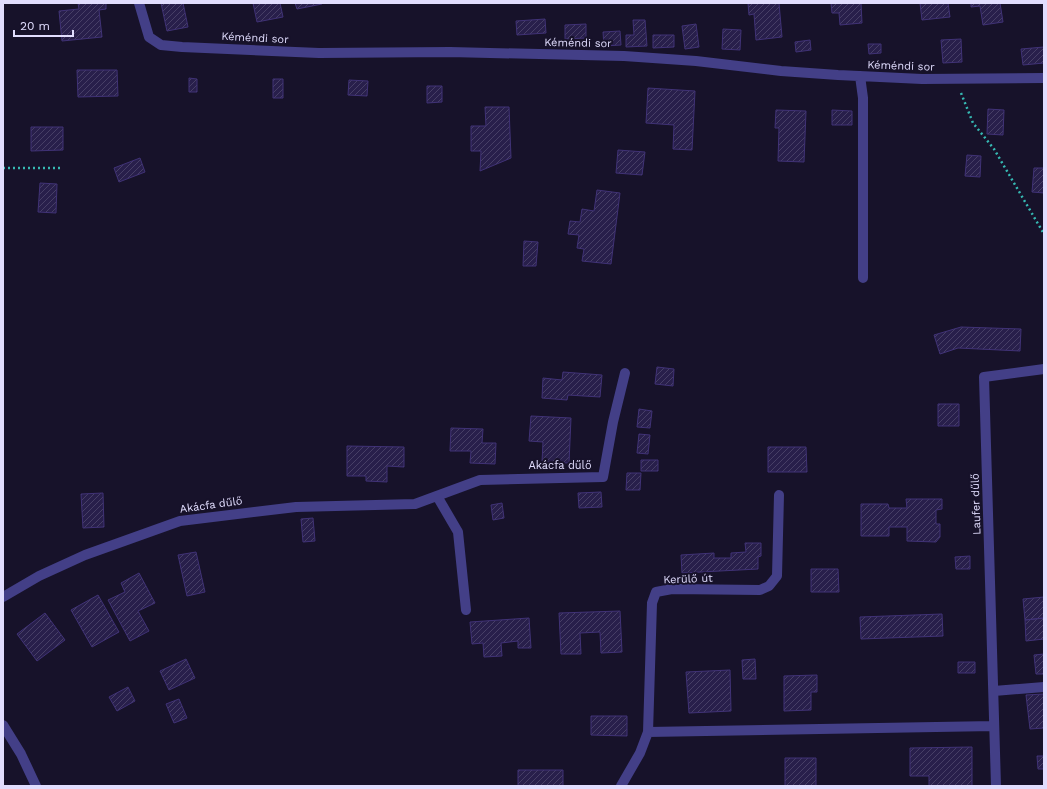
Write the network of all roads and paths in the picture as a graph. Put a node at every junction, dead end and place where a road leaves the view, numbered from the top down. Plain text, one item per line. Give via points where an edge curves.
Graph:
1 (139, 3) edge
2 (860, 76) junction
3 (1044, 78) edge
4 (956, 79) junction
5 (3, 168) edge
6 (61, 168) dead end
7 (1044, 234) edge
8 (863, 278) dead end
9 (1044, 369) edge
10 (625, 373) dead end
11 (779, 495) dead end
12 (438, 496) junction
13 (3, 597) edge
14 (466, 610) dead end
15 (1044, 686) edge
16 (994, 691) junction
17 (3, 725) edge
18 (994, 726) junction
19 (648, 732) junction
20 (36, 786) edge
21 (621, 786) edge
22 (996, 786) edge

1 - 2 street, Kéméndi sor via 149,37 161,45 319,53 450,52 624,56
2 - 4 street, Kéméndi sor
2 - 8 street via 863,98
3 - 4 street, Kéméndi sor
4 - 7 path via 973,123 994,149
5 - 6 path
9 - 16 street, Laufer dűlő via 984,377
10 - 12 street, Akácfa dűlő via 603,477 480,480
11 - 19 street, Kerülő út via 777,576 769,586 760,590 672,589 656,592 652,604
12 - 13 street, Akácfa dűlő via 415,504 296,507 180,521 85,555 39,576
12 - 14 street via 458,532
15 - 16 street
16 - 18 street, Laufer dűlő
17 - 20 street via 21,754
18 - 19 street
18 - 22 street, Laufer dűlő
19 - 21 street, Kerülő út via 640,753

